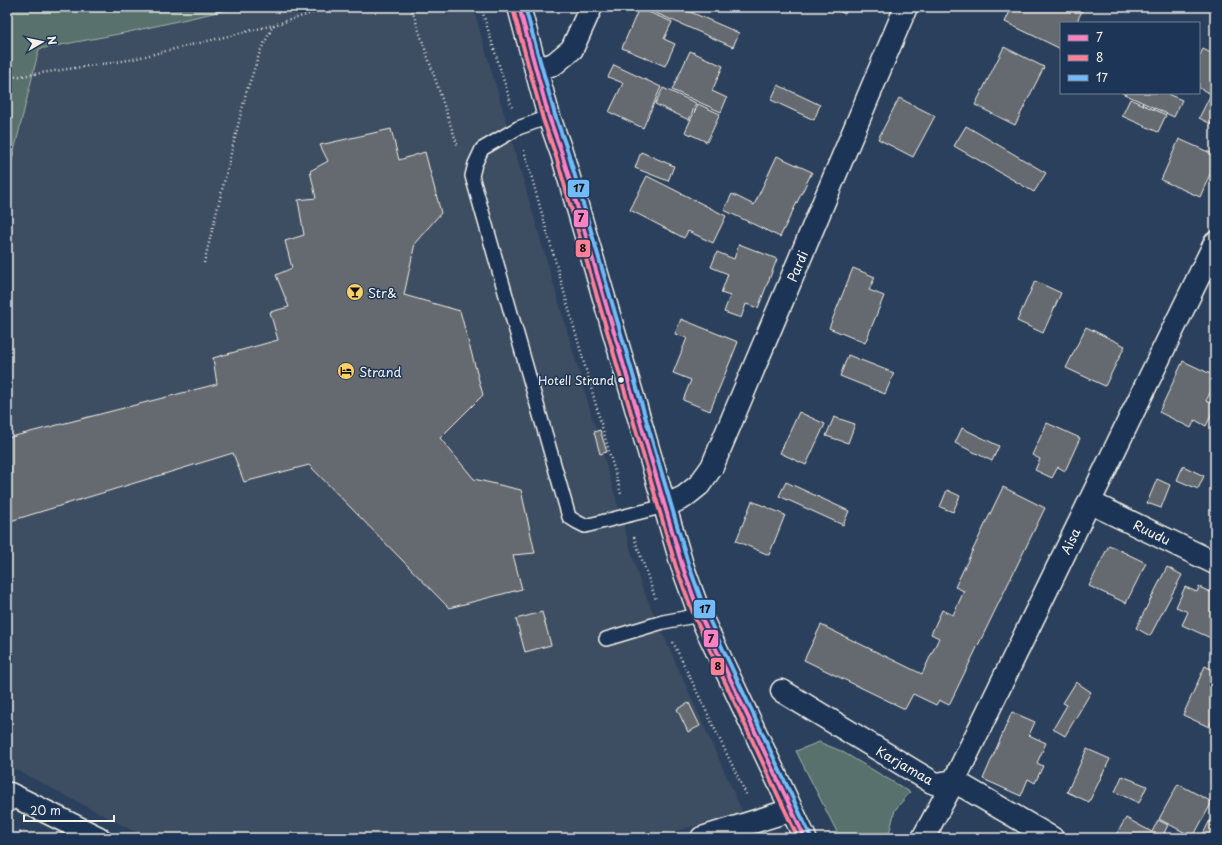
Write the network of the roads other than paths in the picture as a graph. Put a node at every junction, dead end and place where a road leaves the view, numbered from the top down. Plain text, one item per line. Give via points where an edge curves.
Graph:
1 (519, 7) edge
2 (591, 7) edge
3 (906, 7) edge
4 (536, 69) junction
5 (549, 117) junction
6 (1214, 249) edge
7 (1089, 502) junction
8 (665, 506) junction
9 (1215, 563) edge
10 (700, 616) junction
11 (606, 640) dead end
12 (782, 691) dead end
13 (954, 781) junction
14 (8, 798) edge
15 (791, 810) junction
16 (99, 838) edge
17 (702, 838) edge
18 (804, 838) edge
19 (923, 838) edge
20 (1052, 838) edge

1 - 4 street
2 - 4 street via 572,49 554,64
3 - 8 street, Pardi via 712,467 699,485 684,497
4 - 5 street
5 - 8 street
5 - 8 lane via 518,128 482,149 472,176 568,517 585,526
6 - 7 street, Aisa
7 - 9 street, Ruudu
7 - 13 street, Aisa
8 - 10 street
10 - 11 lane via 663,622
10 - 15 street
12 - 13 street, Karjamaa via 937,784
13 - 19 street, Aisa
13 - 20 street, Karjamaa
14 - 16 street
15 - 17 street
15 - 18 street

